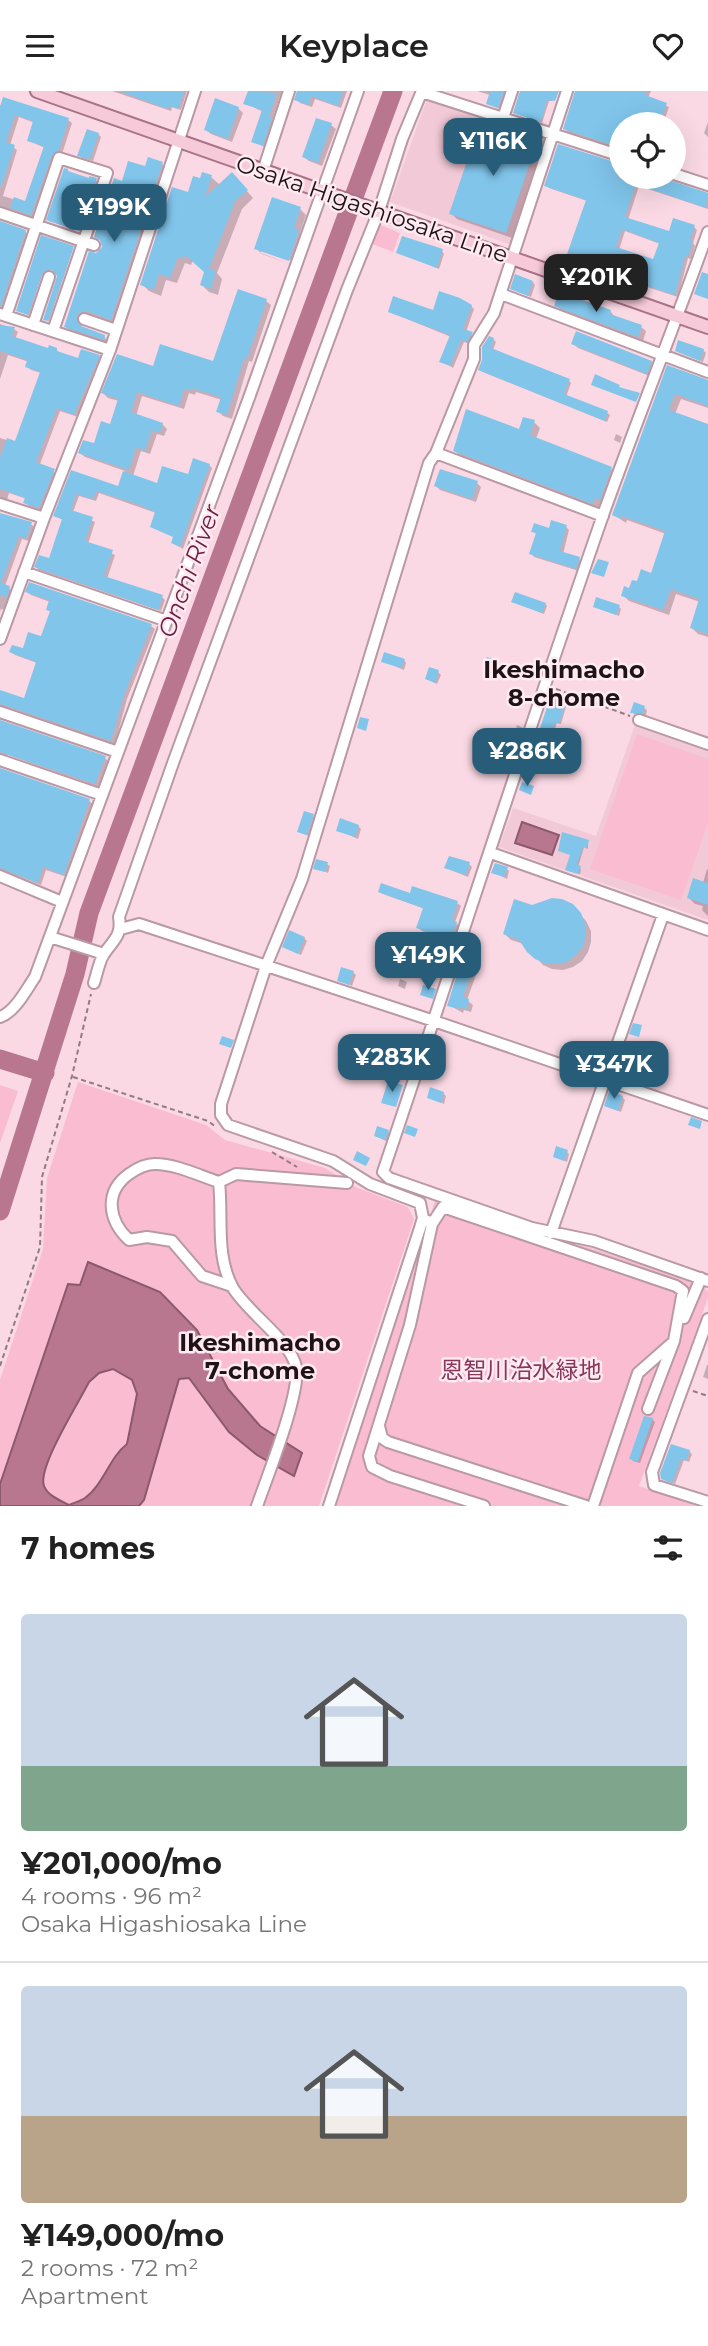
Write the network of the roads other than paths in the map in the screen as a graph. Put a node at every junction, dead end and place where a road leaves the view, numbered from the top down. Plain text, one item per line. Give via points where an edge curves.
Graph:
1 (37, 91) edge
2 (195, 91) edge
3 (288, 91) edge
4 (358, 91) edge
5 (422, 91) edge
6 (512, 91) edge
7 (567, 91) edge
8 (503, 118) junction
9 (553, 134) junction
10 (180, 142) junction
11 (609, 152) edge
12 (263, 171) junction
13 (686, 178) edge
14 (708, 185) edge
15 (324, 192) junction
16 (377, 211) junction
17 (0, 213) edge
18 (36, 225) junction
19 (708, 232) edge
20 (89, 243) junction
21 (513, 258) junction
22 (49, 277) dead end
23 (500, 294) junction
24 (3, 315) edge
25 (678, 316) junction
26 (84, 319) dead end
27 (33, 324) junction
28 (708, 327) edge
29 (116, 330) junction
30 (53, 331) junction
31 (110, 350) junction
32 (662, 355) junction
33 (708, 372) edge
34 (436, 453) junction
35 (0, 504) edge
36 (603, 516) junction
37 (44, 518) junction
38 (24, 572) junction
39 (167, 621) junction
40 (0, 639) edge
41 (0, 712) edge
42 (639, 720) road end
43 (708, 744) edge
44 (118, 752) junction
45 (0, 760) edge
46 (102, 795) junction
47 (491, 853) junction
48 (0, 876) edge
49 (62, 902) junction
50 (663, 915) junction
51 (121, 929) junction
52 (708, 930) edge
53 (50, 936) junction
54 (104, 954) junction
55 (265, 966) junction
56 (94, 982) road end
57 (0, 1017) edge
58 (434, 1021) junction
59 (605, 1079) junction
60 (708, 1115) edge
61 (219, 1182) junction
62 (347, 1183) dead end
63 (435, 1193) junction
64 (420, 1203) junction
65 (427, 1221) junction
66 (551, 1233) junction
67 (705, 1280) edge
68 (232, 1286) junction
69 (708, 1319) edge
70 (674, 1341) junction
71 (648, 1409) dead end
72 (378, 1423) junction
73 (708, 1502) edge
74 (257, 1506) edge
75 (329, 1506) edge
76 (484, 1506) edge
77 (586, 1506) edge
78 (593, 1506) edge

1 - 10 main road, Osaka Higashiosaka Line
2 - 10 street
3 - 12 street
4 - 15 street
5 - 8 street
5 - 16 street
6 - 8 street
7 - 9 street
8 - 9 street
9 - 11 street
9 - 21 street
10 - 12 main road, Osaka Higashiosaka Line
10 - 29 street
12 - 15 main road, Osaka Higashiosaka Line
13 - 14 street
15 - 16 main road, Osaka Higashiosaka Line
15 - 39 street
16 - 21 main road, Osaka Higashiosaka Line
16 - 51 street via 173,762 119,916
17 - 18 street
18 - 20 street
18 - 20 street via 59,158 107,173
18 - 24 street
19 - 25 street
20 - 30 street
21 - 23 street
21 - 25 main road, Osaka Higashiosaka Line
22 - 27 street
23 - 32 street
23 - 34 street via 474,345 474,359
24 - 27 street
25 - 28 main road, Osaka Higashiosaka Line
25 - 32 street
26 - 29 street
27 - 30 street
29 - 31 street
30 - 31 street
31 - 37 street
32 - 33 street
32 - 36 street
34 - 36 street
34 - 55 street via 429,463 302,879
35 - 37 street
36 - 47 street
37 - 38 street
38 - 39 street
38 - 40 street
39 - 44 street
41 - 44 street
42 - 43 street
44 - 46 street
45 - 46 street
46 - 49 street
47 - 50 street
47 - 58 street
48 - 49 street
49 - 53 street
50 - 52 street
50 - 59 street
51 - 54 street
51 - 55 street via 139,924
53 - 54 street
53 - 57 street via 35,977
54 - 56 street
55 - 58 street
55 - 64 street via 221,1115 228,1125 333,1161 370,1184
58 - 59 street
58 - 63 street via 383,1172
59 - 60 street
59 - 66 street
61 - 62 street via 236,1174
61 - 68 street via 220,1232
61 - 68 street via 154,1164 138,1168 116,1186 113,1213 129,1240 172,1241 202,1276
63 - 64 street
63 - 66 street
64 - 65 street
65 - 70 street via 443,1207 676,1286 683,1291
65 - 72 street via 410,1325
65 - 75 street
66 - 67 street via 594,1241
67 - 70 street
68 - 74 street via 284,1345 296,1368 295,1393
69 - 73 street via 652,1472 654,1485
70 - 71 street
70 - 78 street via 638,1373
72 - 76 street via 369,1456 372,1467
72 - 77 street via 388,1442

